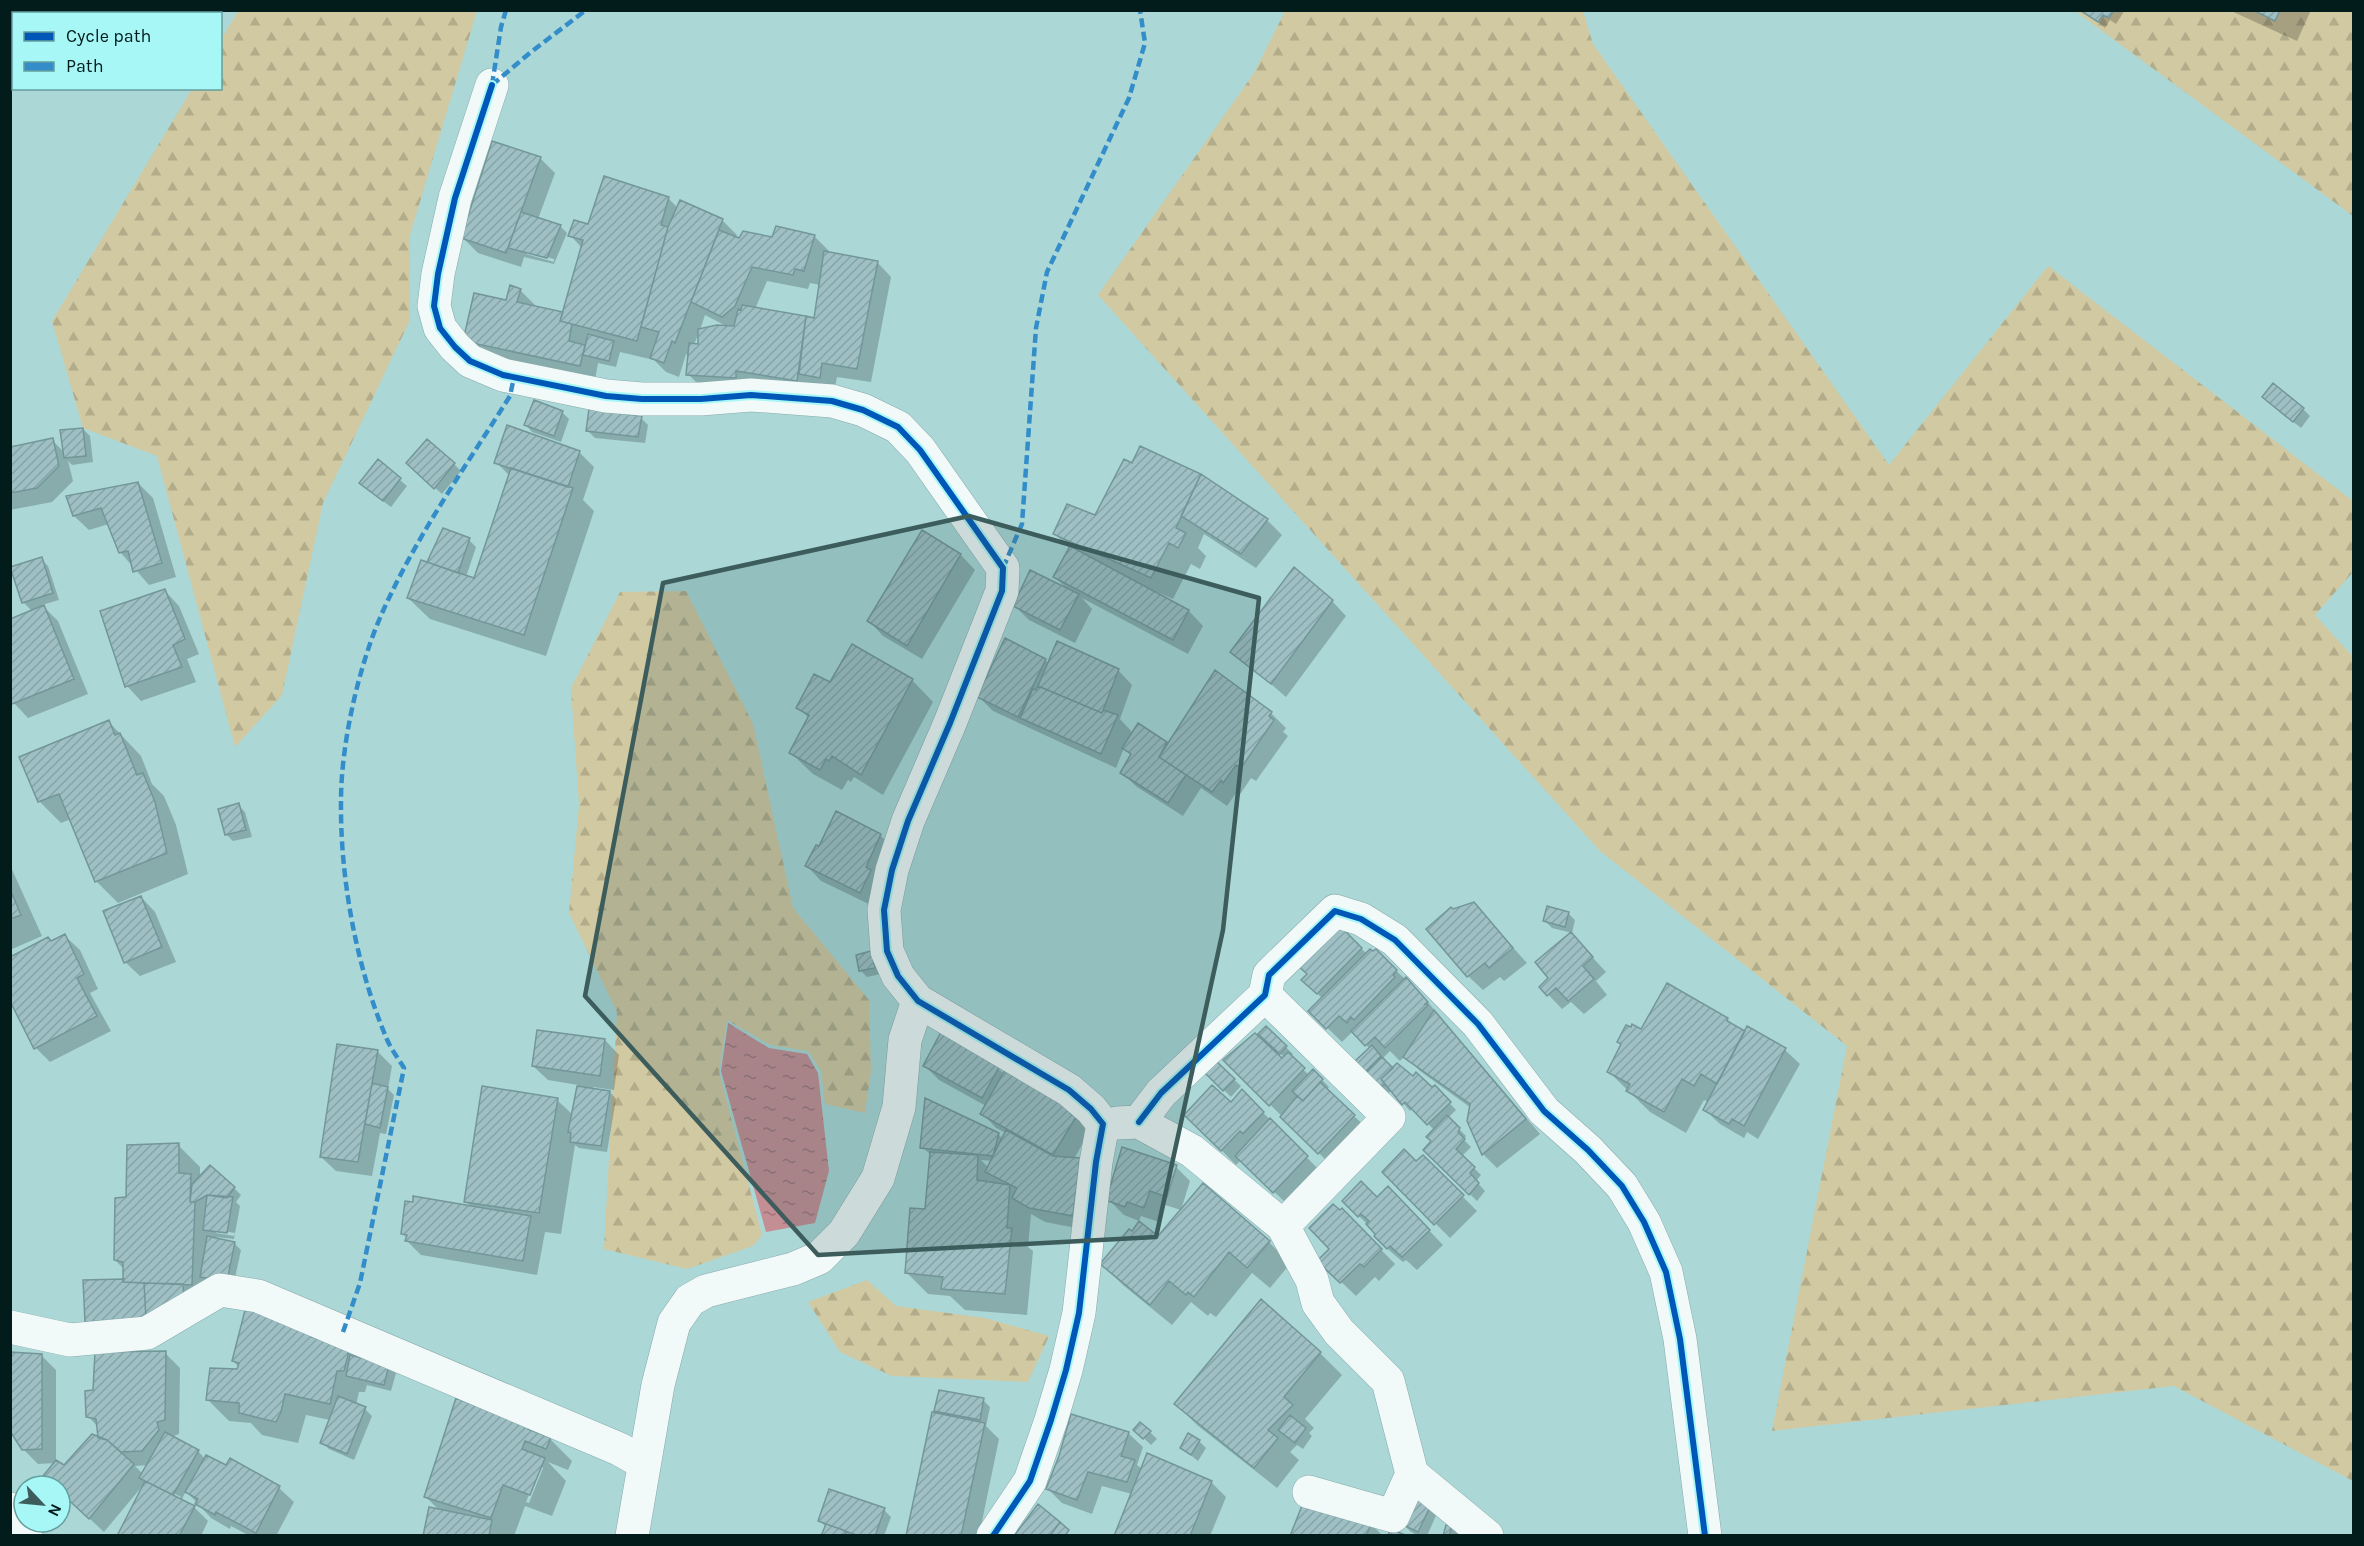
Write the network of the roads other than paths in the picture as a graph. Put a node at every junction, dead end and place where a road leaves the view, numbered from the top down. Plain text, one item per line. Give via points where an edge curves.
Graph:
1 (492, 86) dead end
2 (1265, 994) junction
3 (918, 1001) junction
4 (1139, 1122) junction
5 (1103, 1124) junction
6 (1283, 1226) junction
7 (10, 1327) edge
8 (644, 1463) junction
9 (1412, 1474) junction
10 (1309, 1492) dead end
11 (10, 1509) edge
12 (26, 1536) edge
13 (632, 1536) edge
14 (993, 1536) edge
15 (1487, 1536) edge
16 (1705, 1536) edge

1 - 3 street via 455,198 438,274 434,306 440,328 455,347 470,361 503,375 606,396 642,399 751,395 832,401 863,410 898,427 920,450 1003,568 1002,591 908,821 892,870 885,910 887,951 898,976
2 - 4 street via 1161,1093
2 - 6 street via 1389,1117
2 - 16 street via 1269,975 1335,910 1361,919 1395,940 1478,1024 1544,1112 1622,1186 1644,1222 1666,1272 1680,1339
3 - 5 street via 1069,1090
3 - 8 street via 905,1040 899,1107 878,1178 844,1233 819,1258 793,1269 706,1291 690,1300 674,1323
4 - 5 street
4 - 6 street via 1192,1151
5 - 14 street via 1079,1313 1066,1370 1030,1480
6 - 9 street via 1312,1280 1318,1303 1339,1332 1388,1381
7 - 8 street via 70,1340 147,1333 220,1290 258,1296
8 - 13 street
9 - 10 street via 1393,1516
9 - 15 street
11 - 12 street

